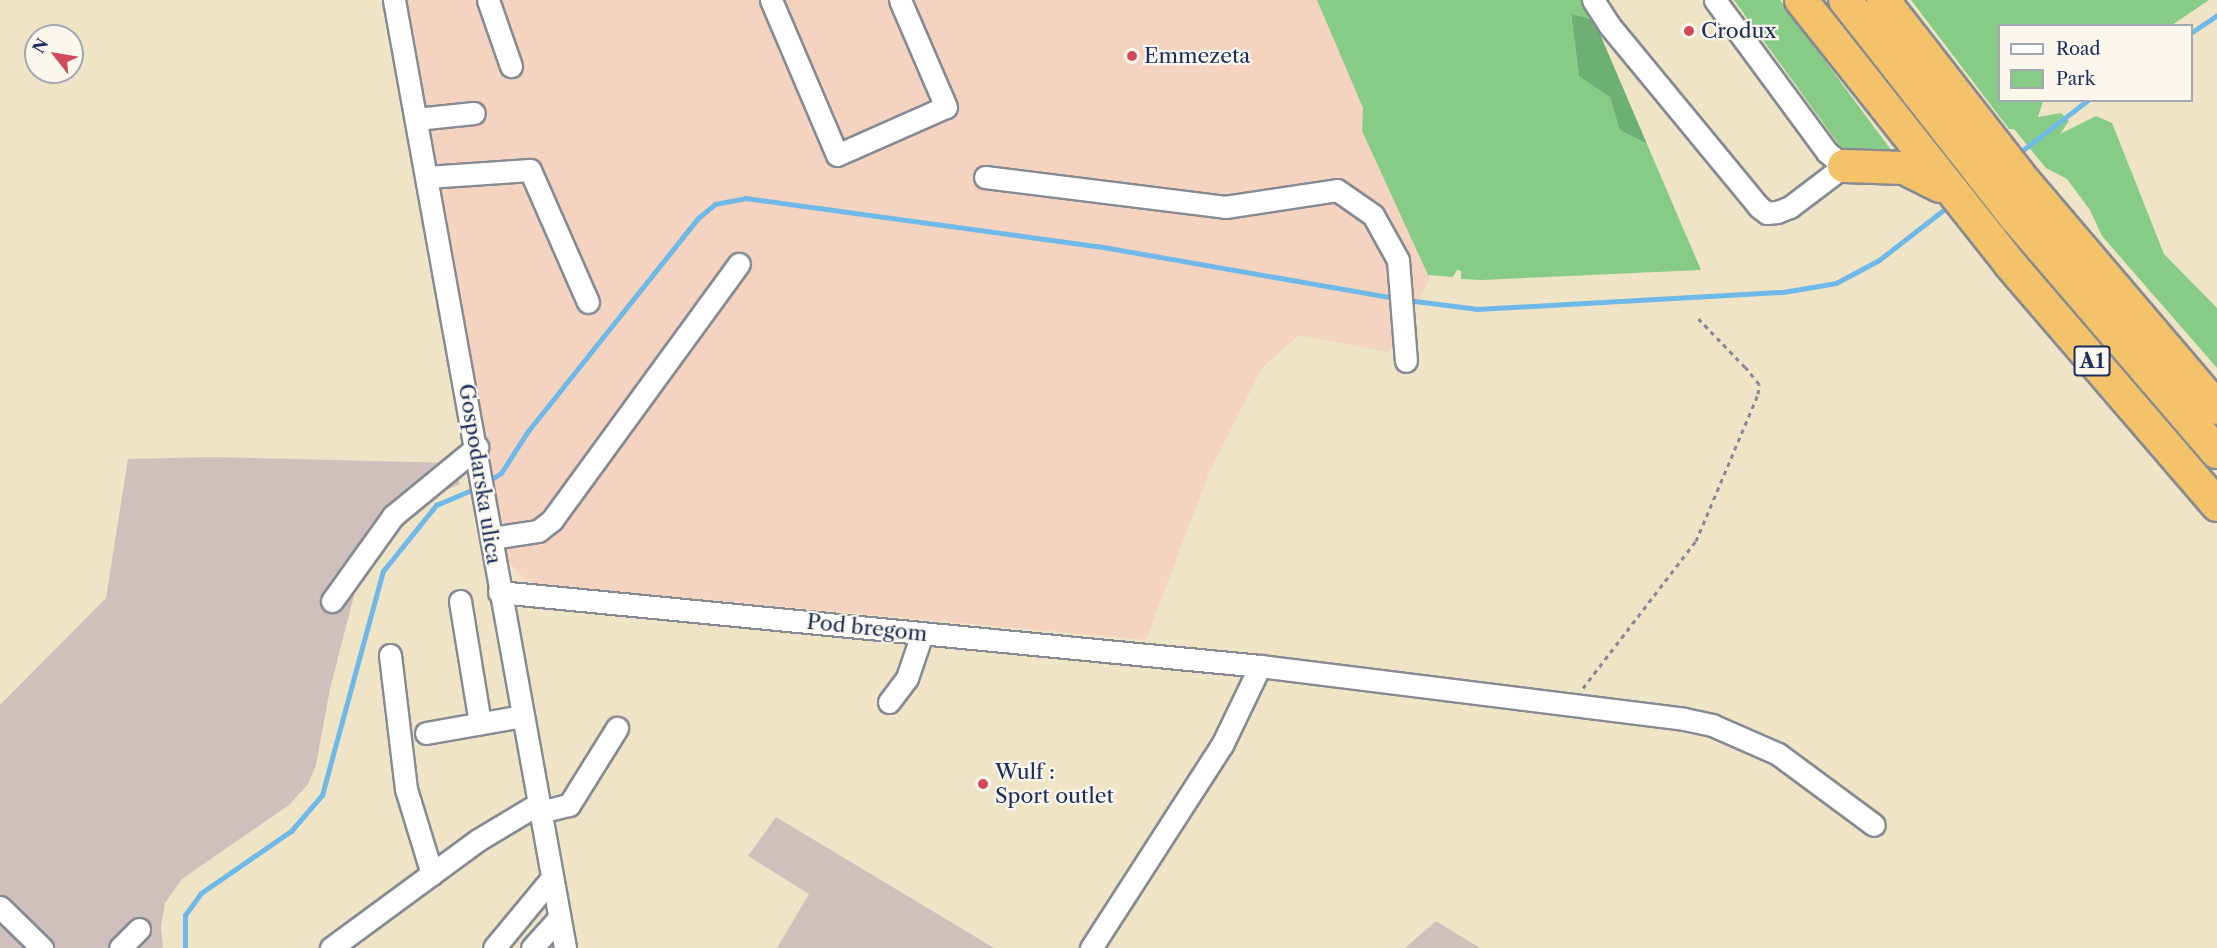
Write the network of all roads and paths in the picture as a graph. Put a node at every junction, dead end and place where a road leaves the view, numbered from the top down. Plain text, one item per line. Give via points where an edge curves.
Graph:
1 (394, 0) edge
2 (488, 0) edge
3 (771, 0) edge
4 (900, 0) edge
5 (1593, 0) edge
6 (1715, 0) edge
7 (1801, 0) edge
8 (1845, 0) edge
9 (1883, 0) edge
10 (511, 66) dead end
11 (474, 113) dead end
12 (416, 118) junction
13 (1982, 152) junction
14 (1844, 166) junction
15 (427, 177) junction
16 (985, 177) dead end
17 (2008, 184) junction
18 (1949, 190) junction
19 (740, 264) dead end
20 (588, 302) dead end
21 (1695, 315) dead end
22 (1406, 361) dead end
23 (2217, 408) edge
24 (477, 447) junction
25 (2217, 452) edge
26 (2217, 506) edge
27 (492, 538) junction
28 (499, 592) junction
29 (332, 601) dead end
30 (460, 601) dead end
31 (922, 634) junction
32 (390, 655) dead end
33 (1260, 666) junction
34 (1580, 692) dead end
35 (889, 702) dead end
36 (522, 716) junction
37 (480, 723) junction
38 (617, 728) dead end
39 (426, 733) dead end
40 (539, 808) junction
41 (1874, 825) dead end
42 (432, 874) junction
43 (552, 878) junction
44 (0, 907) edge
45 (559, 918) junction
46 (139, 929) dead end
47 (42, 948) edge
48 (120, 948) edge
49 (331, 948) edge
50 (494, 948) edge
51 (531, 948) edge
52 (565, 948) edge
53 (1091, 948) edge

1 - 12 street, Gospodarska ulica
2 - 10 street
3 - 4 street via 837,154 946,107
5 - 14 street via 1609,25 1767,213 1790,207
6 - 14 street via 1827,153
7 - 18 highway, A1
8 - 13 highway, A1
9 - 13 highway
11 - 12 street
12 - 15 street, Gospodarska ulica
13 - 17 highway, A1
14 - 18 highway via 1904,168
15 - 20 street via 530,170
15 - 24 street, Gospodarska ulica
16 - 22 street via 1225,207 1337,190 1373,215 1398,260 1405,308
17 - 23 highway
17 - 25 highway, A1
18 - 26 highway, A1
19 - 27 street via 552,520 538,531
21 - 34 path via 1759,384 1758,393 1696,541
24 - 27 street, Gospodarska ulica
24 - 29 street via 393,516
27 - 28 street, Gospodarska ulica
28 - 31 street, Pod bregom
28 - 36 street, Gospodarska ulica
30 - 37 street
31 - 33 street, Pod bregom
31 - 35 street via 914,664
32 - 42 street via 406,789
33 - 41 street, Pod bregom via 1712,725 1779,754
33 - 53 street via 1222,745
36 - 37 street
36 - 40 street, Gospodarska ulica
37 - 39 street
38 - 40 street via 569,805
40 - 42 street
40 - 43 street, Gospodarska ulica
42 - 49 street
43 - 45 street, Gospodarska ulica
43 - 50 street
44 - 47 street
45 - 51 street
45 - 52 street, Gospodarska ulica
46 - 48 street

